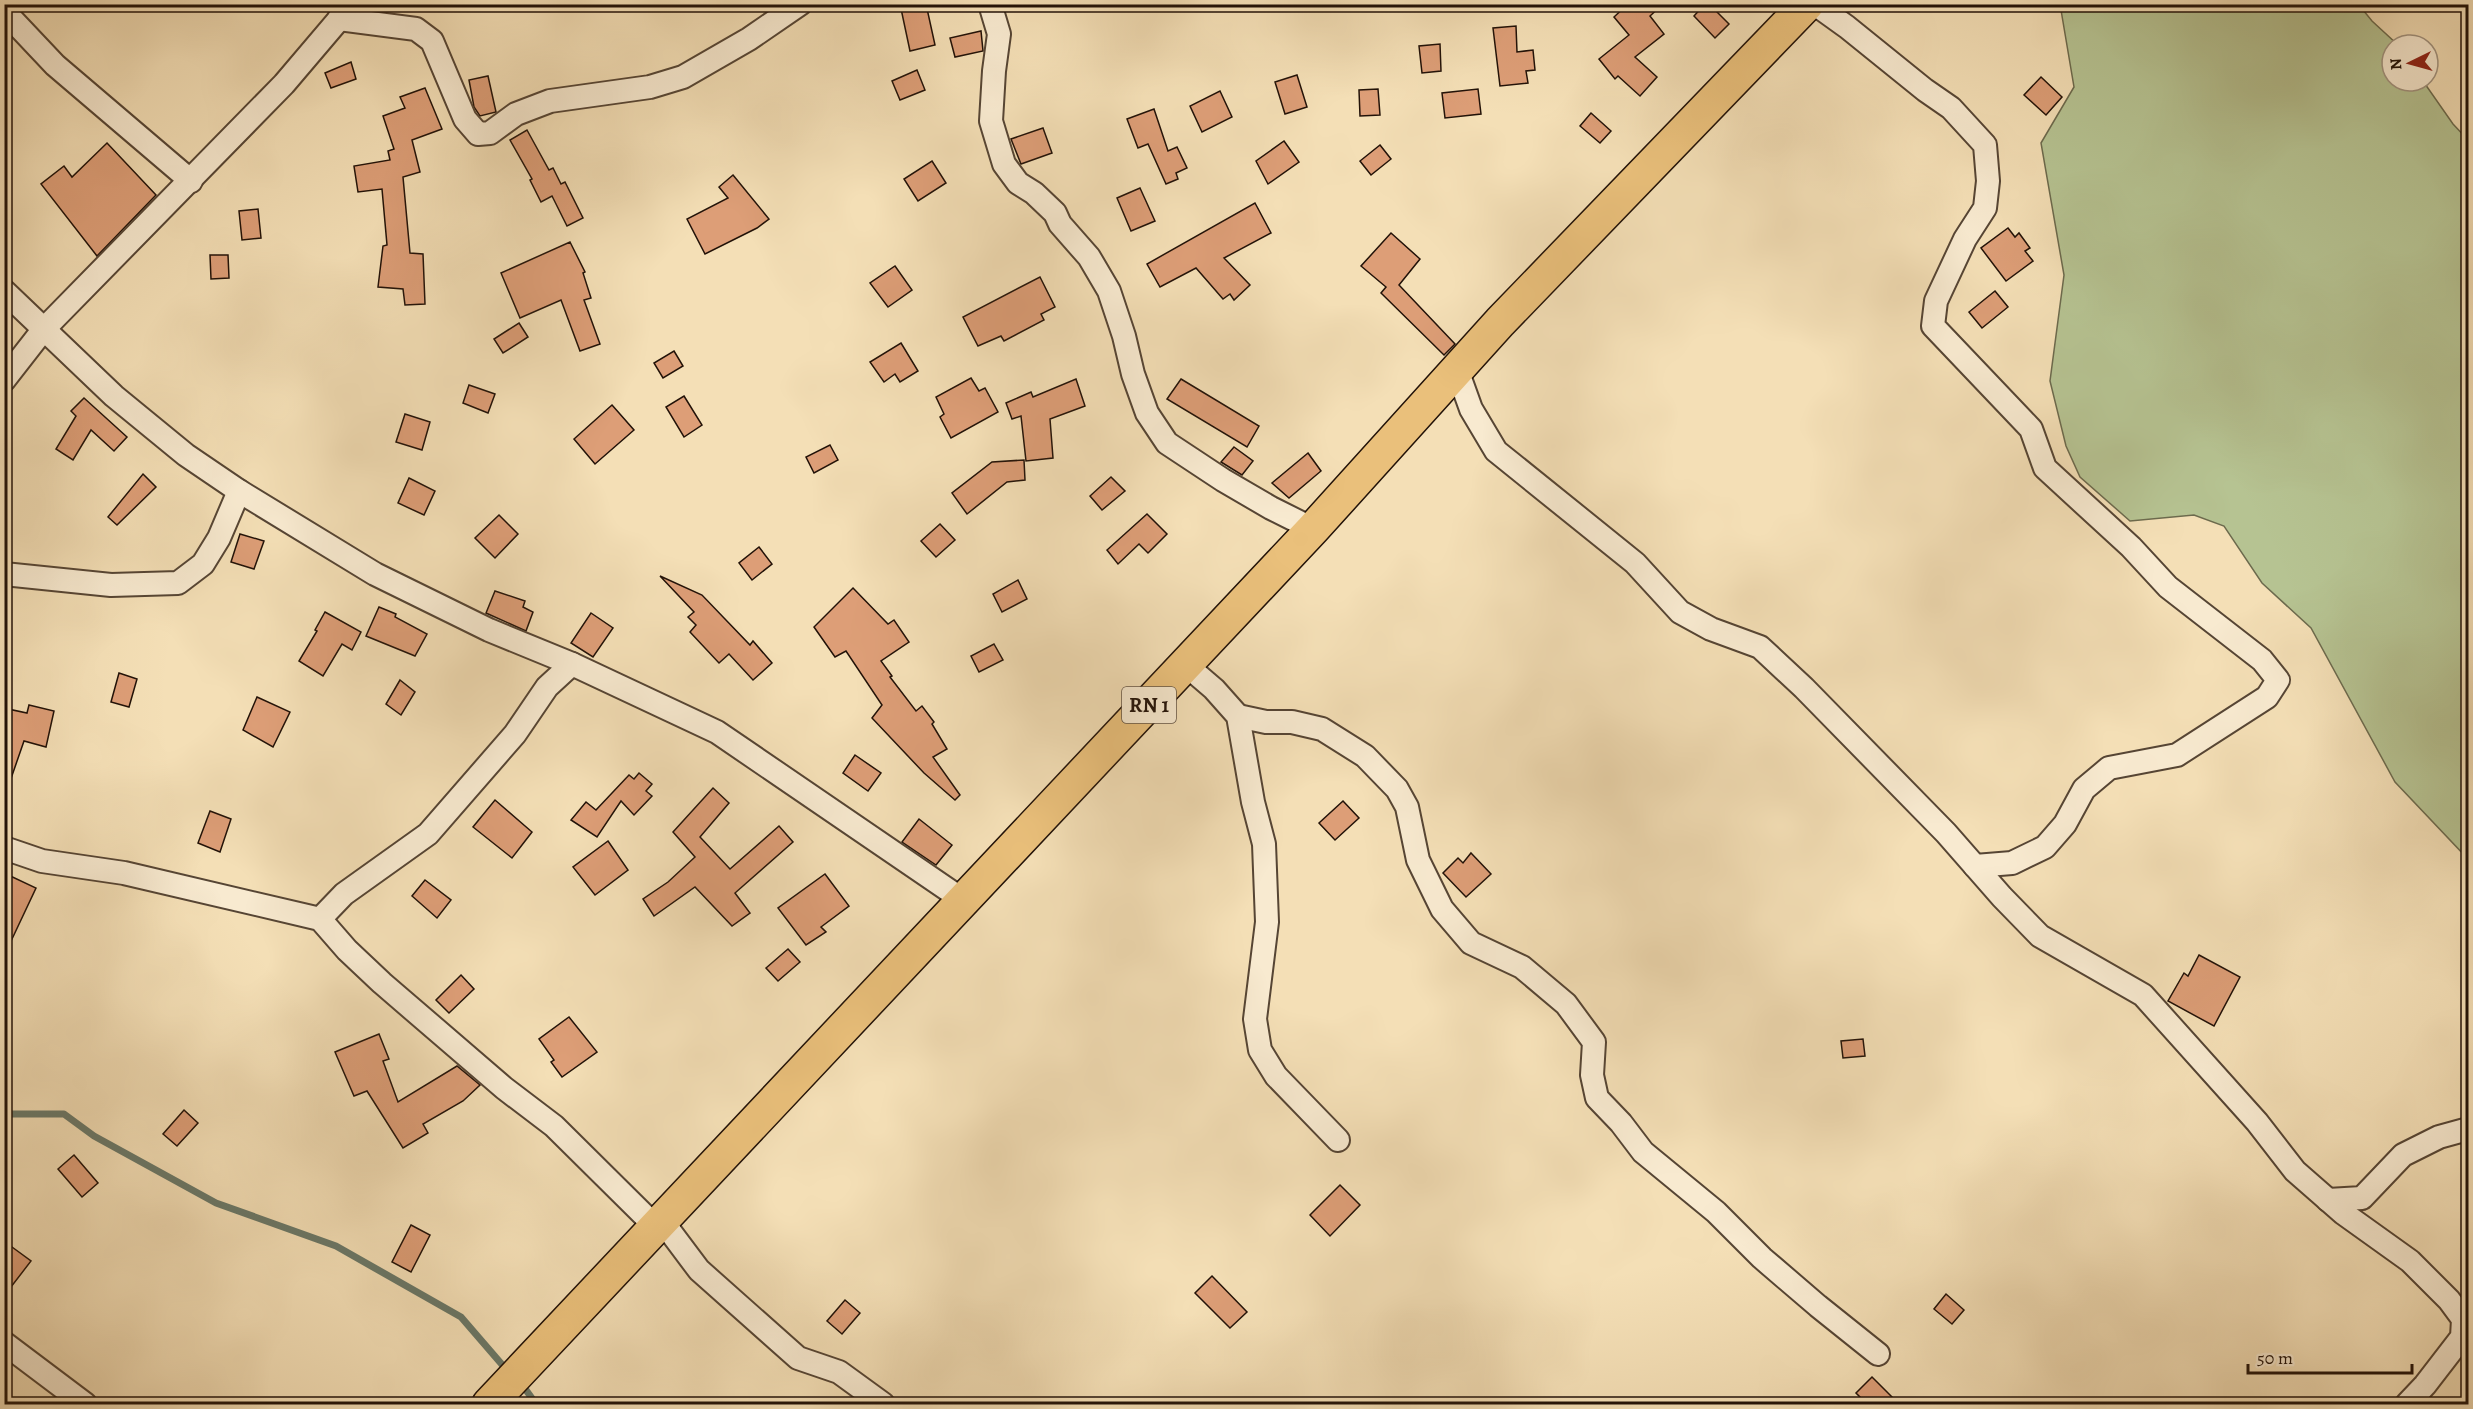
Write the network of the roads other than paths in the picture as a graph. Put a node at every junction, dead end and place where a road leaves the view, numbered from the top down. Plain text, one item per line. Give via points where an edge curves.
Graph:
1 (800, 4) edge
2 (990, 4) edge
3 (1806, 6) edge
4 (4, 11) edge
5 (346, 12) edge
6 (191, 181) junction
7 (4, 291) edge
8 (43, 330) junction
9 (1457, 370) junction
10 (4, 380) edge
11 (239, 491) junction
12 (1314, 529) junction
13 (4, 574) edge
14 (572, 664) junction
15 (1186, 665) junction
16 (1238, 716) junction
17 (4, 848) edge
18 (1975, 867) junction
19 (963, 900) junction
20 (320, 919) junction
21 (2469, 1130) edge
22 (1338, 1140) dead end
23 (2328, 1200) junction
24 (660, 1225) junction
25 (4, 1343) edge
26 (1878, 1354) dead end
27 (85, 1404) edge
28 (489, 1404) edge
29 (883, 1404) edge
30 (2407, 1404) edge

1 - 5 street via 683,77 650,87 550,101 516,114 490,133 478,134 465,119 432,41 416,29
2 - 12 street via 999,34 991,121 1004,164 1018,183 1054,213 1089,256 1109,291 1147,413 1167,443 1223,480
3 - 9 main road, RN 1
3 - 18 street via 1847,27 1952,108 1985,145 1985,208 1965,239 1936,301 1933,326 2031,429 2045,468 2131,547 2168,587 2262,660 2278,680 2267,697 2177,754 2109,768 2084,789 2065,824 2045,847 2012,863
4 - 6 street via 55,65
5 - 6 street
6 - 8 street
7 - 8 street
8 - 10 street
8 - 11 street via 114,396
9 - 12 main road, RN 1
9 - 18 street via 1471,409 1496,451 1635,563 1680,612 1711,629 1760,647 1946,833
11 - 13 street via 203,564 178,583 111,585
11 - 14 street via 375,574 489,630
12 - 15 main road, RN 1
14 - 19 street via 717,732
14 - 20 street via 547,687 515,734 428,834 344,894
15 - 16 street
15 - 19 main road, RN 1
16 - 22 street via 1264,844 1267,922 1255,1019 1260,1050 1276,1077
16 - 26 street via 1322,729 1365,756 1397,789 1407,807 1418,860 1442,909 1471,943 1522,967 1566,1004 1594,1042 1592,1076 1597,1098 1643,1152
17 - 20 street via 42,861 124,873
18 - 23 street via 2040,936 2143,995 2250,1114 2295,1171
19 - 24 main road, RN 1
20 - 24 street via 382,983 554,1126
21 - 23 street via 2439,1137 2403,1155 2362,1198
23 - 30 street via 2409,1261 2463,1319 2462,1337
24 - 28 main road, RN 1
24 - 29 street via 699,1270 798,1358 839,1372
25 - 27 street

